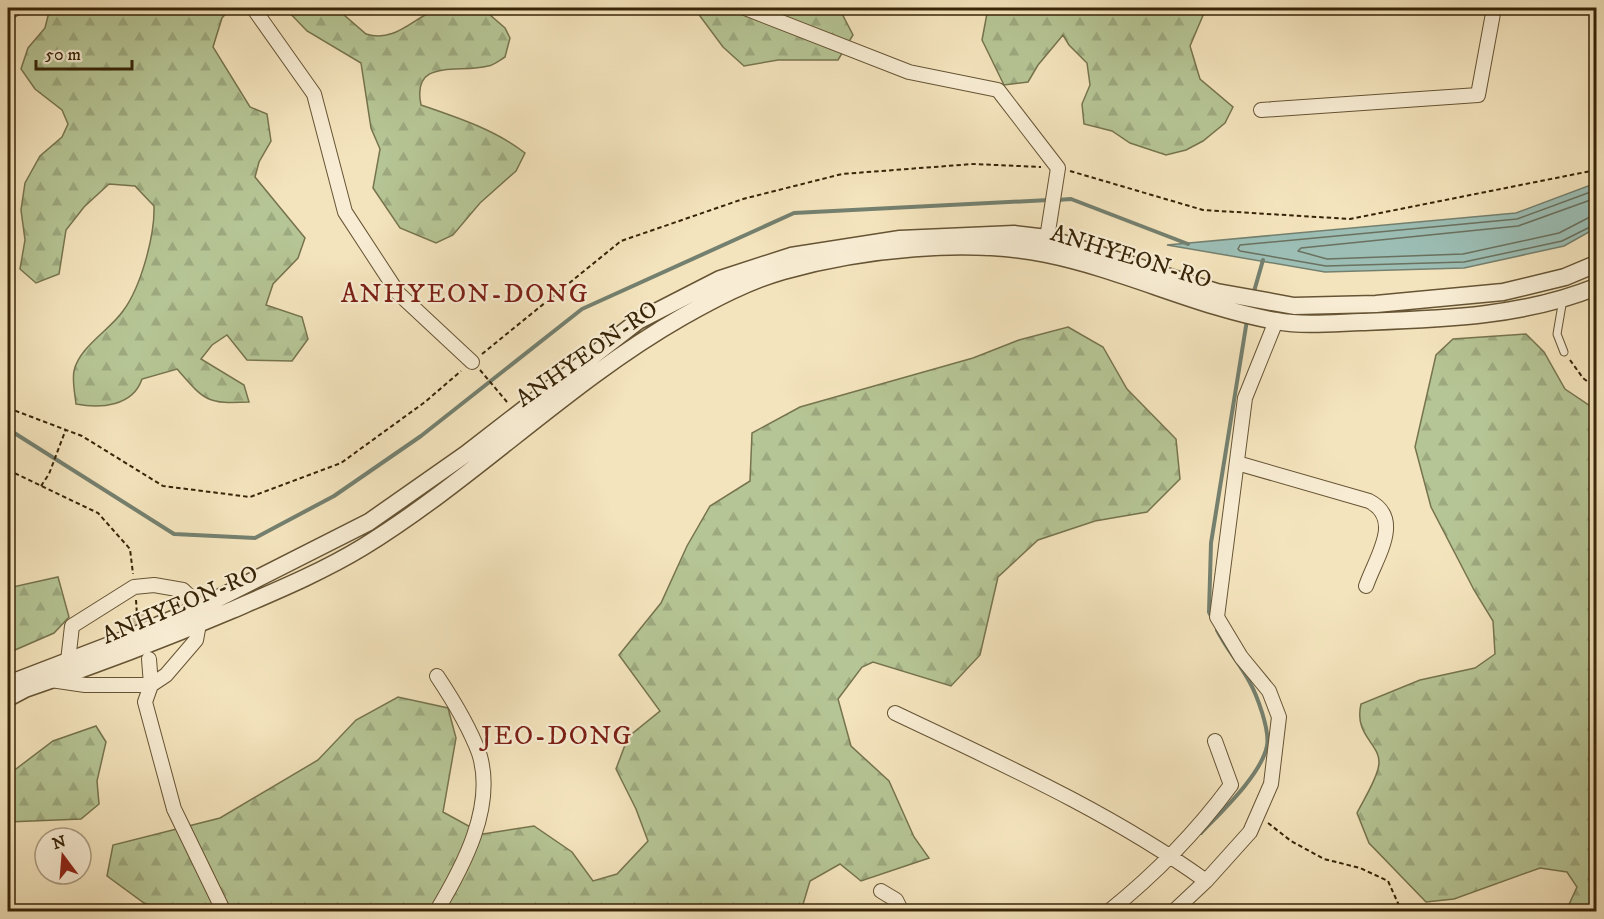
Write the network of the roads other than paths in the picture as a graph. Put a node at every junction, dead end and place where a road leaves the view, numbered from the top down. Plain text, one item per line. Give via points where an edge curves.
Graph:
1 (16, 8) edge
2 (745, 8) edge
3 (1494, 8) edge
4 (8, 12) edge
5 (256, 12) dead end
6 (1261, 110) dead end
7 (1045, 246) junction
8 (1596, 264) edge
9 (1596, 286) edge
10 (1563, 299) junction
11 (1280, 303) junction
12 (1269, 320) junction
13 (1564, 352) road end
14 (474, 363) road end
15 (1237, 463) junction
16 (1366, 586) dead end
17 (201, 606) junction
18 (199, 624) junction
19 (149, 659) dead end
20 (68, 661) junction
21 (437, 676) dead end
22 (51, 680) junction
23 (8, 684) edge
24 (151, 685) junction
25 (8, 698) edge
26 (895, 713) dead end
27 (1215, 741) dead end
28 (1173, 858) junction
29 (1206, 881) junction
30 (881, 891) dead end
31 (224, 912) edge
32 (436, 912) edge
33 (902, 912) edge
34 (1108, 912) edge
35 (1173, 912) edge

1 - 4 street
2 - 7 street via 909,72 998,90 1058,168
3 - 6 street via 1478,95
5 - 14 street via 314,94 345,213 398,293
7 - 11 street, ANHYEON-RO via 1217,292
7 - 12 street, ANHYEON-RO via 1234,312
7 - 17 street, ANHYEON-RO via 1014,234 864,243 791,256 730,276 638,321 466,454 369,522
7 - 18 street, ANHYEON-RO via 852,257 782,272 715,298 637,342 462,477 363,547 283,588
8 - 11 street, ANHYEON-RO via 1554,280 1503,292 1376,304
9 - 10 street, ANHYEON-RO
10 - 12 street, ANHYEON-RO via 1496,314 1298,324
10 - 13 lane via 1557,334
11 - 12 street
12 - 15 street via 1245,398
15 - 16 street via 1381,508 1387,518 1387,530
15 - 29 street via 1217,617 1241,657 1269,691 1279,717 1271,784 1250,832
17 - 20 street, ANHYEON-RO
17 - 20 street via 183,590 154,585 134,587 72,626
18 - 22 street, ANHYEON-RO
18 - 24 street via 196,640 166,675
19 - 24 street
20 - 23 street, ANHYEON-RO
21 - 32 street via 475,745 483,776 476,835 461,871
22 - 24 street via 85,685
22 - 25 street, ANHYEON-RO
24 - 31 street via 145,702 174,809
26 - 28 street via 1092,809
27 - 28 street via 1231,785
28 - 29 street
28 - 34 street
29 - 35 street
30 - 33 street via 896,900

